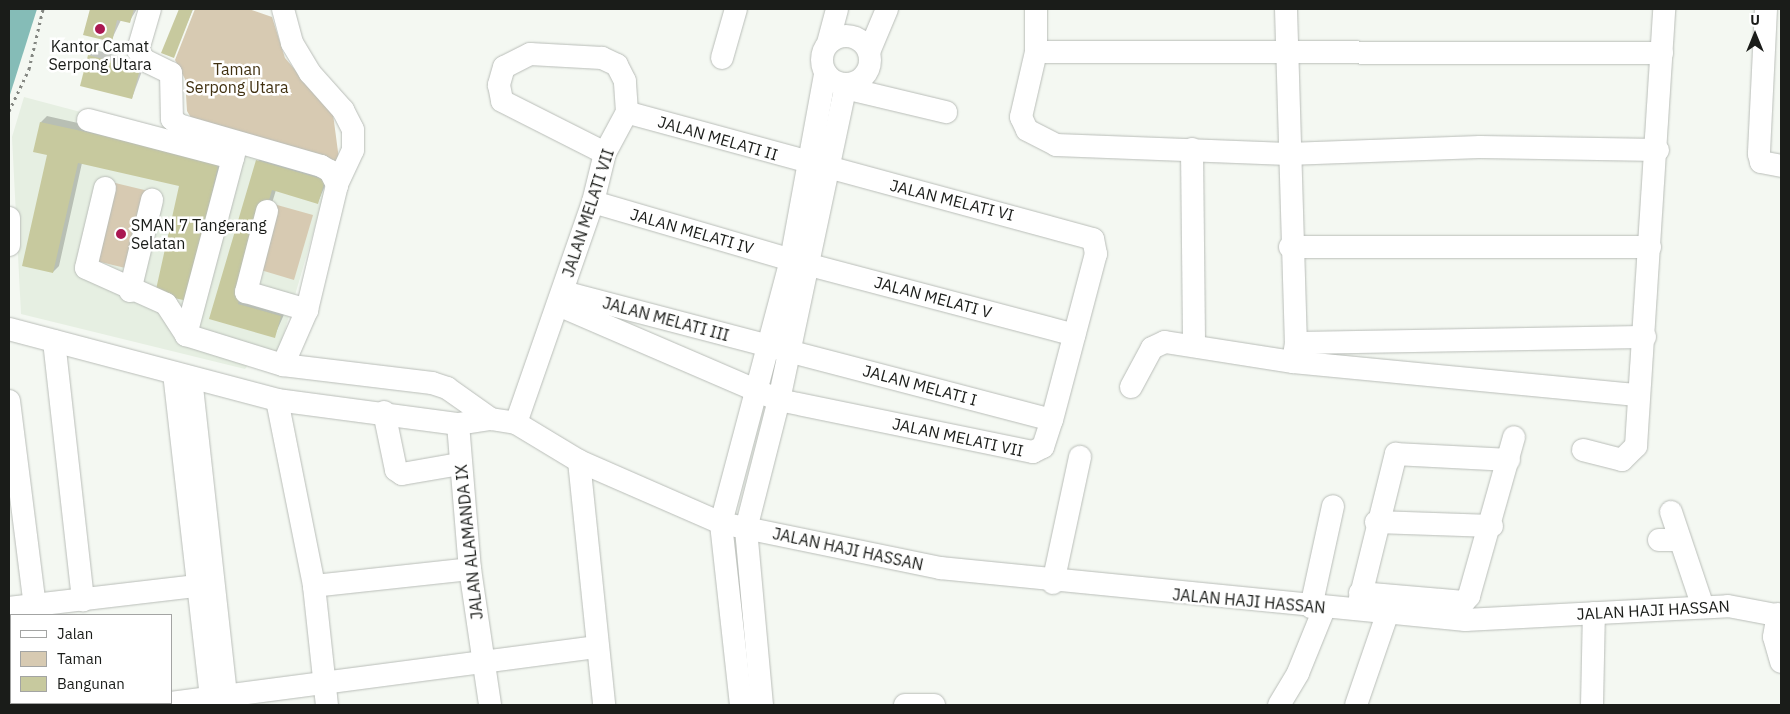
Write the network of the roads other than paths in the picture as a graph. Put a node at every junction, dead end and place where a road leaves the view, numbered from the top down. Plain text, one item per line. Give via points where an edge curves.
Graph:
1 (150, 9) edge
2 (283, 9) edge
3 (736, 9) edge
4 (837, 9) edge
5 (886, 9) edge
6 (1036, 9) edge
7 (1286, 9) edge
8 (1664, 9) edge
9 (1771, 20) edge
10 (828, 43) junction
11 (869, 52) junction
12 (1036, 52) junction
13 (1662, 53) junction
14 (1285, 55) junction
15 (722, 58) dead end
16 (825, 74) junction
17 (846, 86) junction
18 (627, 112) junction
19 (946, 112) dead end
20 (88, 120) dead end
21 (1192, 149) junction
22 (235, 150) junction
23 (1658, 150) junction
24 (605, 153) junction
25 (1288, 154) junction
26 (818, 166) junction
27 (1781, 166) edge
28 (337, 185) junction
29 (105, 188) dead end
30 (152, 200) dead end
31 (593, 202) junction
32 (267, 211) dead end
33 (9, 218) edge
34 (1093, 239) joint
35 (9, 245) edge
36 (1290, 246) junction
37 (1650, 247) junction
38 (799, 262) junction
39 (130, 291) junction
40 (560, 298) junction
41 (307, 310) junction
42 (9, 329) edge
43 (186, 335) junction
44 (1074, 335) junction
45 (1645, 337) junction
46 (54, 341) junction
47 (1194, 344) junction
48 (779, 348) junction
49 (1294, 353) junction
50 (283, 365) junction
51 (182, 376) junction
52 (1131, 387) dead end
53 (1638, 396) junction
54 (769, 397) junction
55 (277, 400) junction
56 (9, 402) edge
57 (384, 412) junction
58 (491, 420) junction
59 (1052, 420) junction
60 (516, 423) junction
61 (458, 424) junction
62 (1514, 436) dead end
63 (1583, 450) dead end
64 (1080, 457) dead end
65 (579, 460) junction
66 (1509, 460) junction
67 (460, 464) junction
68 (1333, 506) dead end
69 (1671, 512) dead end
70 (16, 514) edge
71 (1376, 522) junction
72 (720, 523) junction
73 (1492, 526) junction
74 (746, 529) junction
75 (470, 569) junction
76 (1053, 583) junction
77 (197, 586) junction
78 (314, 586) junction
79 (83, 600) junction
80 (1359, 602) junction
81 (1703, 607) junction
82 (9, 608) edge
83 (1317, 608) junction
84 (36, 610) edge
85 (1594, 612) junction
86 (1387, 615) junction
87 (1780, 615) edge
88 (597, 647) junction
89 (482, 660) junction
90 (1781, 662) edge
91 (324, 682) junction
92 (219, 701) edge
93 (172, 703) edge
94 (751, 703) edge
95 (158, 704) edge
96 (146, 705) edge
97 (327, 705) edge
98 (490, 705) edge
99 (604, 705) edge
100 (1279, 705) edge
101 (1356, 705) edge
102 (1592, 705) edge

1 - 22 street via 138,50 144,60 171,73 172,119
2 - 28 street via 292,43 310,73 343,110 353,130 353,150
3 - 15 street
4 - 10 street
5 - 11 street
6 - 12 street
7 - 14 street
8 - 13 street
9 - 27 street via 1759,154 1760,162
10 - 11 street via 851,36
10 - 16 street via 822,58
11 - 17 street via 866,74
12 - 14 street
12 - 21 street via 1021,117 1027,130 1039,140
13 - 14 street
13 - 23 street
14 - 25 street
16 - 17 street
16 - 26 street
17 - 19 street
17 - 26 street
18 - 24 street, JALAN MELATI VII
18 - 24 street via 625,81 616,65 602,58 530,54 504,68 499,85 502,101
18 - 26 street, JALAN MELATI II
20 - 22 street
21 - 25 street
21 - 47 street
22 - 28 street via 320,166 330,171
22 - 43 street
23 - 25 street via 1480,147
23 - 37 street
24 - 31 street, JALAN MELATI VII
25 - 36 street
26 - 34 street, JALAN MELATI VI
26 - 38 street
28 - 41 street
29 - 39 street via 86,268
30 - 39 street
31 - 38 street, JALAN MELATI IV
31 - 40 street, JALAN MELATI VII
32 - 41 street via 246,292
33 - 35 street
34 - 44 street, JALAN MELATI VII via 1096,254
36 - 37 street
36 - 49 street
37 - 45 street
38 - 44 street, JALAN MELATI V
38 - 48 street
39 - 43 street via 166,304
40 - 48 street, JALAN MELATI III
40 - 54 street, JALAN MELATI VII
40 - 60 street, JALAN MELATI VII
41 - 50 street
42 - 46 street
43 - 50 street
44 - 59 street, JALAN MELATI VII
45 - 49 street
45 - 53 street
46 - 51 street
46 - 79 street
47 - 49 street
47 - 52 street via 1157,344
48 - 54 street
48 - 59 street, JALAN MELATI I
49 - 53 street
50 - 58 street via 432,383 447,388
51 - 55 street
51 - 77 street
51 - 92 street
53 - 63 street via 1632,455 1622,460
54 - 59 street, JALAN MELATI VII via 1032,452 1043,447
54 - 72 street
54 - 74 street
55 - 57 street
55 - 78 street
56 - 70 street
57 - 61 street
57 - 67 street via 396,470 402,474
58 - 60 street
58 - 61 street
60 - 65 street, JALAN HAJI HASSAN
61 - 67 street, JALAN ALAMANDA IX
62 - 66 street
64 - 76 street
65 - 72 street, JALAN HAJI HASSAN
65 - 88 street
66 - 71 street via 1396,454
66 - 73 street
67 - 75 street, JALAN ALAMANDA IX
68 - 83 street
69 - 81 street via 1669,540
70 - 84 street
71 - 73 street
71 - 80 street
72 - 74 street, JALAN HAJI HASSAN
72 - 94 street
73 - 80 street via 1473,589 1464,602
74 - 76 street, JALAN HAJI HASSAN via 940,568
74 - 94 street
75 - 78 street
75 - 89 street, JALAN ALAMANDA IX
76 - 83 street, JALAN HAJI HASSAN
77 - 79 street
77 - 92 street
78 - 91 street
79 - 84 street
80 - 83 street, JALAN HAJI HASSAN
80 - 86 street, JALAN HAJI HASSAN
81 - 85 street, JALAN HAJI HASSAN
81 - 87 street, JALAN HAJI HASSAN via 1744,607
82 - 84 street
83 - 100 street via 1298,673
85 - 86 street, JALAN HAJI HASSAN via 1465,620
85 - 102 street
86 - 101 street
87 - 90 street via 1774,637
88 - 89 street
88 - 99 street
89 - 91 street
89 - 98 street, JALAN ALAMANDA IX
91 - 92 street
91 - 97 street
92 - 93 street
95 - 96 street

